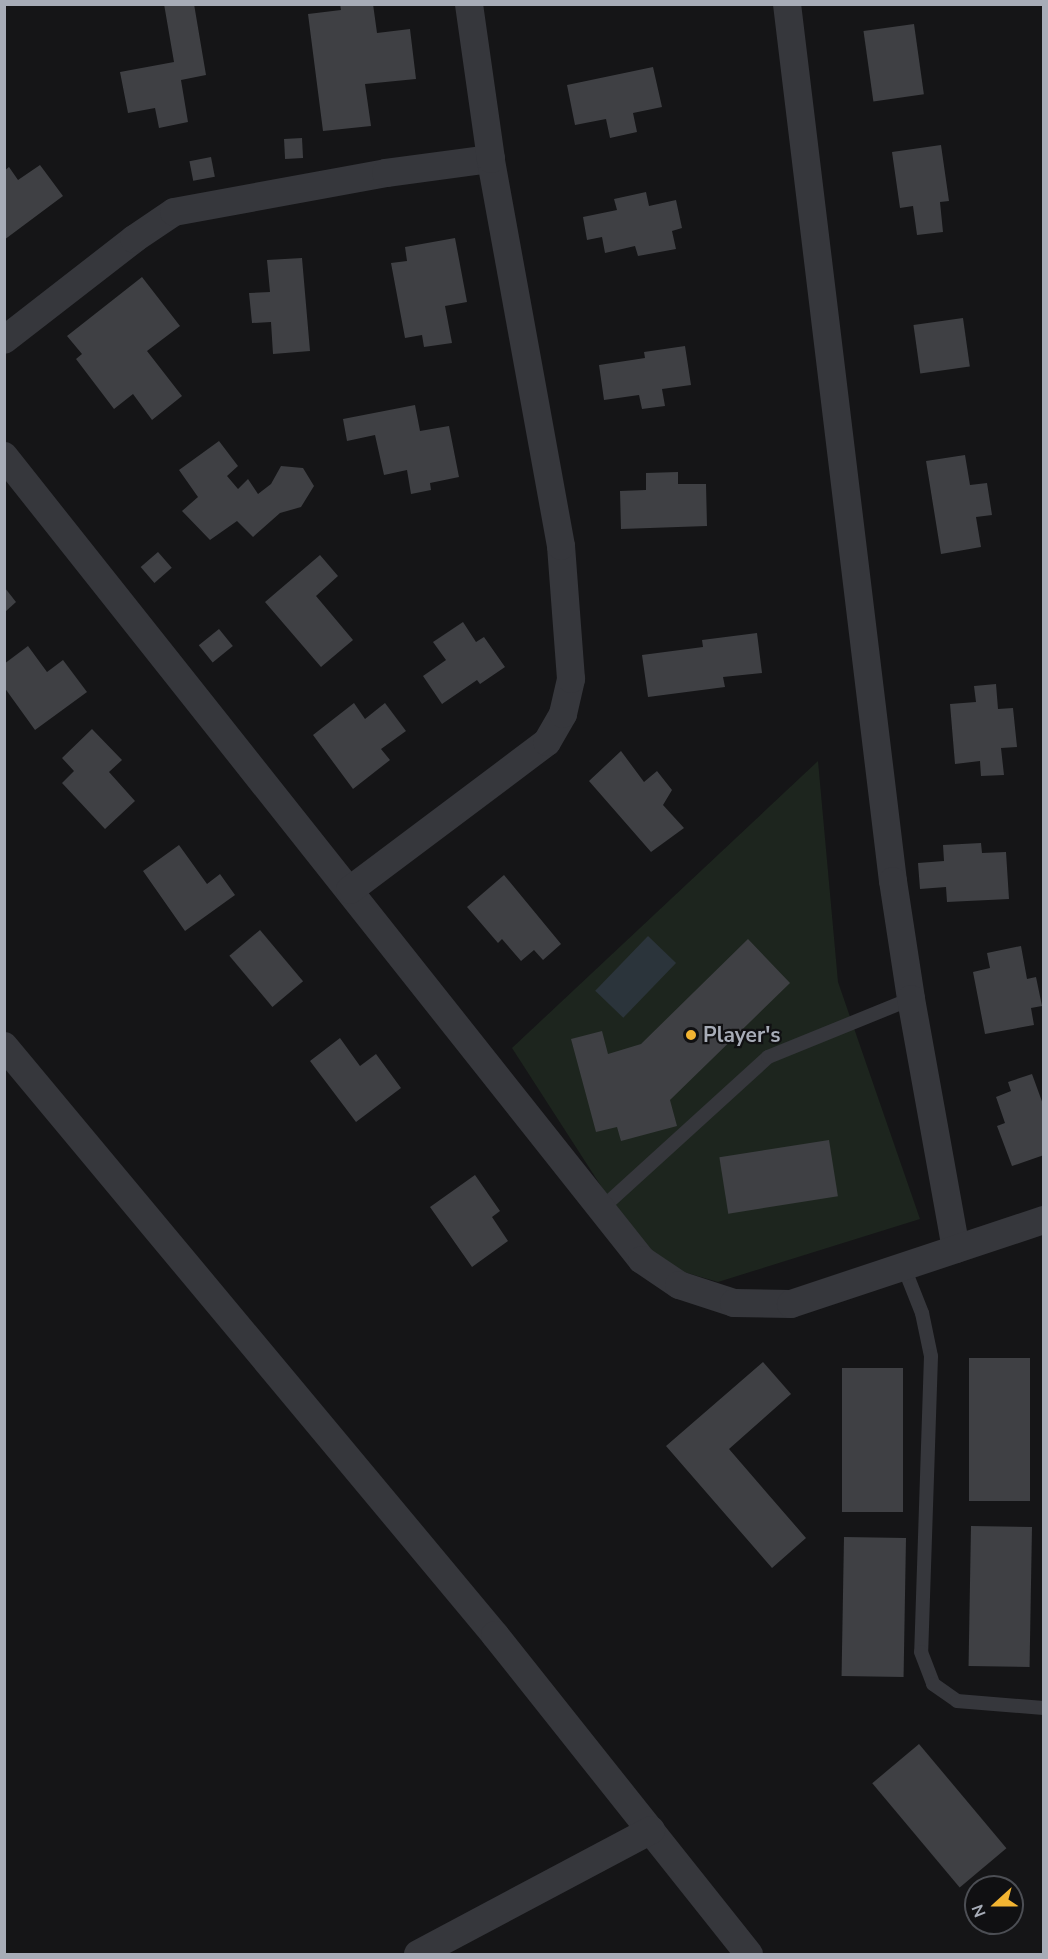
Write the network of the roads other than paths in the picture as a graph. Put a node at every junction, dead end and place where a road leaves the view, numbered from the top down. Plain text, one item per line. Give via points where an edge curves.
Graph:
1 (469, 4) edge
2 (787, 4) edge
3 (491, 159) junction
4 (4, 340) edge
5 (4, 456) edge
6 (350, 890) junction
7 (911, 999) junction
8 (4, 1046) edge
9 (601, 1209) junction
10 (1044, 1220) edge
11 (956, 1249) junction
12 (903, 1265) junction
13 (1044, 1708) edge
14 (651, 1830) junction
15 (418, 1954) edge
16 (749, 1954) edge

1 - 3 street
2 - 7 street via 893,881
3 - 4 street via 386,173 174,212
3 - 6 street via 561,546 571,680 563,714 547,742
5 - 6 street
6 - 9 street
7 - 9 lane via 768,1057
7 - 11 street
8 - 14 street via 495,1635
9 - 12 street via 642,1260 679,1285 734,1303 791,1304
10 - 11 street
11 - 12 street
12 - 13 lane via 922,1313 932,1356 921,1652 933,1684 957,1701
14 - 15 street
14 - 16 street

